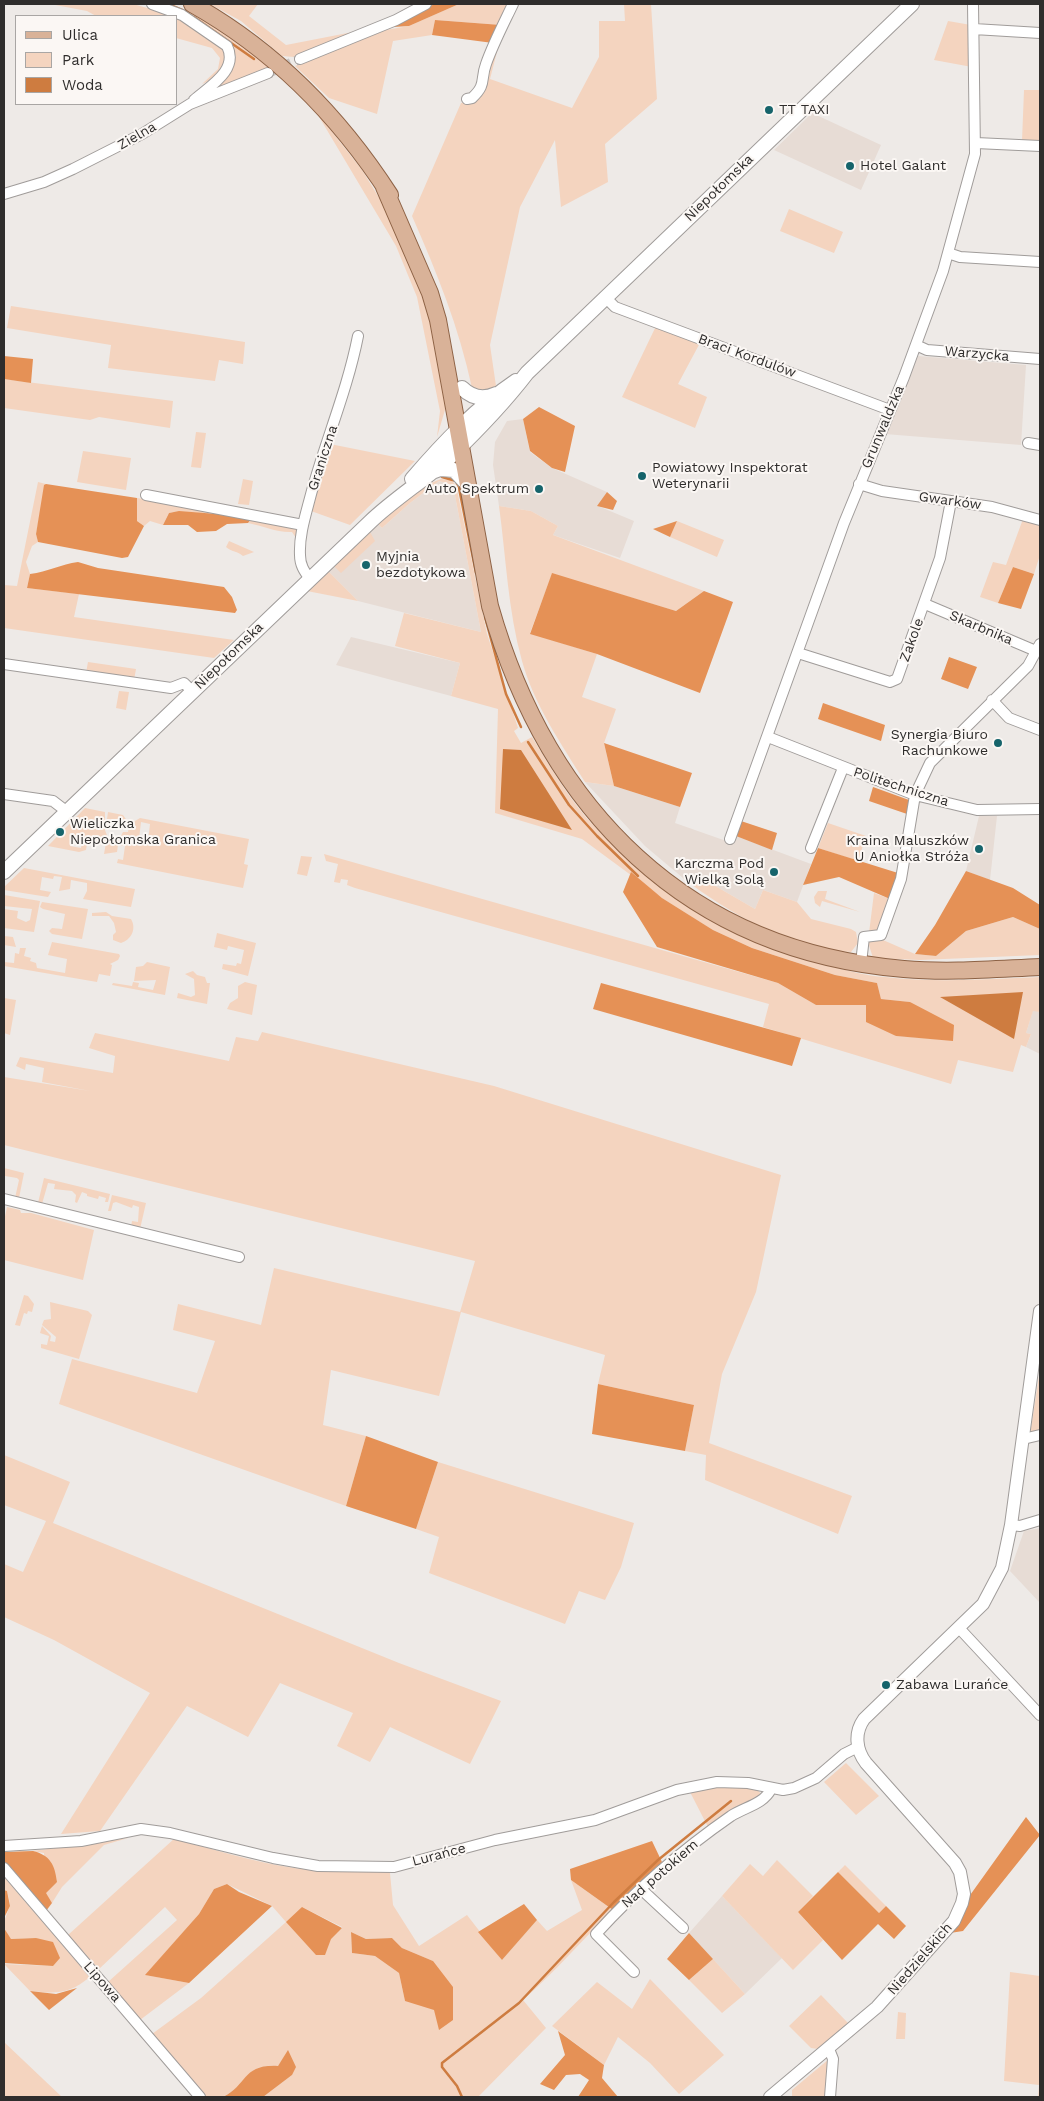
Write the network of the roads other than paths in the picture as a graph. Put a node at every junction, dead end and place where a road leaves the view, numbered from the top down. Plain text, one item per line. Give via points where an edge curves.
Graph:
1 (152, 4) edge
2 (192, 4) edge
3 (426, 4) edge
4 (514, 4) edge
5 (912, 4) edge
6 (973, 4) edge
7 (974, 29) junction
8 (1040, 33) edge
9 (300, 59) tunnel mouth
10 (268, 72) tunnel mouth
11 (467, 98) dead end
12 (190, 104) junction
13 (976, 143) junction
14 (1040, 146) edge
15 (4, 194) edge
16 (948, 253) junction
17 (1040, 262) edge
18 (606, 298) junction
19 (358, 336) dead end
20 (916, 345) junction
21 (1040, 359) edge
22 (527, 373) junction
23 (498, 393) junction
24 (458, 394) junction
25 (890, 410) junction
26 (464, 432) junction
27 (1028, 443) dead end
28 (1040, 445) edge
29 (440, 447) junction
30 (429, 474) junction
31 (859, 484) junction
32 (468, 485) junction
33 (146, 495) dead end
34 (951, 501) junction
35 (391, 502) junction
36 (1040, 520) edge
37 (303, 524) junction
38 (310, 579) junction
39 (925, 604) junction
40 (1038, 647) edge
41 (798, 653) junction
42 (508, 659) junction
43 (4, 664) edge
44 (192, 691) junction
45 (992, 700) junction
46 (1040, 730) edge
47 (768, 738) junction
48 (843, 768) junction
49 (4, 794) edge
50 (915, 795) junction
51 (1040, 809) edge
52 (66, 811) junction
53 (730, 839) dead end
54 (811, 848) dead end
55 (4, 872) edge
56 (861, 963) junction
57 (1040, 967) edge
58 (4, 1199) edge
59 (238, 1257) dead end
60 (1040, 1311) edge
61 (1040, 1435) edge
62 (1023, 1439) junction
63 (1040, 1520) edge
64 (1011, 1525) junction
65 (959, 1628) junction
66 (1040, 1715) edge
67 (858, 1748) junction
68 (771, 1789) junction
69 (4, 1846) edge
70 (4, 1868) edge
71 (642, 1889) junction
72 (683, 1928) dead end
73 (634, 1972) dead end
74 (829, 2049) junction
75 (200, 2097) edge
76 (770, 2097) edge
77 (830, 2097) edge

1 - 12 street via 182,15 227,46 230,53 224,74
2 - 24 main road via 218,19 288,71 341,126 384,187 430,293
3 - 9 street via 396,20
4 - 11 street via 485,66 480,91
5 - 18 main road, Niepołomska
6 - 7 street, Grunwaldzka
7 - 8 street
7 - 13 street, Grunwaldzka
10 - 12 street, Zielna
12 - 15 street, Zielna via 110,152 44,182
13 - 14 street
13 - 16 street, Grunwaldzka
16 - 17 street
16 - 20 street, Grunwaldzka
18 - 22 main road, Niepołomska
18 - 25 street, Braci Kordulów via 615,307
19 - 37 street, Graniczna via 348,382
20 - 21 street, Warzycka via 927,350
20 - 25 street, Grunwaldzka
22 - 23 main road, Niepołomska
22 - 26 main road, Niepołomska via 507,400
23 - 24 main road via 489,397
23 - 26 main road, Niepołomska
24 - 26 main road
24 - 29 main road
25 - 31 street, Grunwaldzka
26 - 29 main road, Niepołomska
26 - 30 main road, Niepołomska
26 - 32 main road
26 - 42 main road
27 - 28 street
29 - 35 main road, Niepołomska
30 - 32 main road via 440,469 454,470
30 - 35 main road, Niepołomska
31 - 34 street, Gwarków via 882,491
31 - 41 street, Grunwaldzka
32 - 42 main road via 490,606
33 - 37 street
34 - 36 street, Gwarków
34 - 39 street, Zakole via 940,558
35 - 38 main road, Niepołomska
37 - 38 street, Graniczna via 300,556 302,568
38 - 44 main road, Niepołomska
39 - 40 street, Skarbnika
39 - 41 street, Zakole via 897,679 890,682
40 - 45 street via 1028,666
41 - 47 street, Grunwaldzka
42 - 56 main road via 528,710 563,772 604,824 657,874 693,900 759,936 796,949
43 - 44 street via 171,688 184,683
44 - 52 main road, Niepołomska
45 - 46 street via 1009,718
45 - 50 street via 936,755
47 - 48 street, Politechniczna
47 - 53 street, Grunwaldzka
48 - 50 street, Politechniczna
48 - 54 street
49 - 52 street via 53,801
50 - 51 street, Politechniczna via 977,810
50 - 56 street via 901,879 881,935 864,937
52 - 55 main road, Niepołomska
56 - 57 main road via 904,970
58 - 59 street
60 - 62 street
61 - 62 street
62 - 64 street
63 - 64 street via 1020,1526
64 - 65 street via 1002,1568 992,1588 983,1604
65 - 66 street
65 - 67 street via 864,1719 858,1732
67 - 68 street, Lurańce via 844,1754 809,1781 794,1788
67 - 74 street, Niedzielskich via 866,1764 955,1863 964,1894 954,1921 877,2007
68 - 69 street, Lurańce via 748,1783 718,1782 677,1790 595,1820 495,1840 394,1867 318,1866 141,1829 81,1841
68 - 71 street, Nad potokiem via 767,1798 712,1829
70 - 75 street, Lipowa
71 - 72 street
71 - 73 street, Nad potokiem via 596,1934
74 - 76 street, Niedzielskich
74 - 77 street via 833,2059

